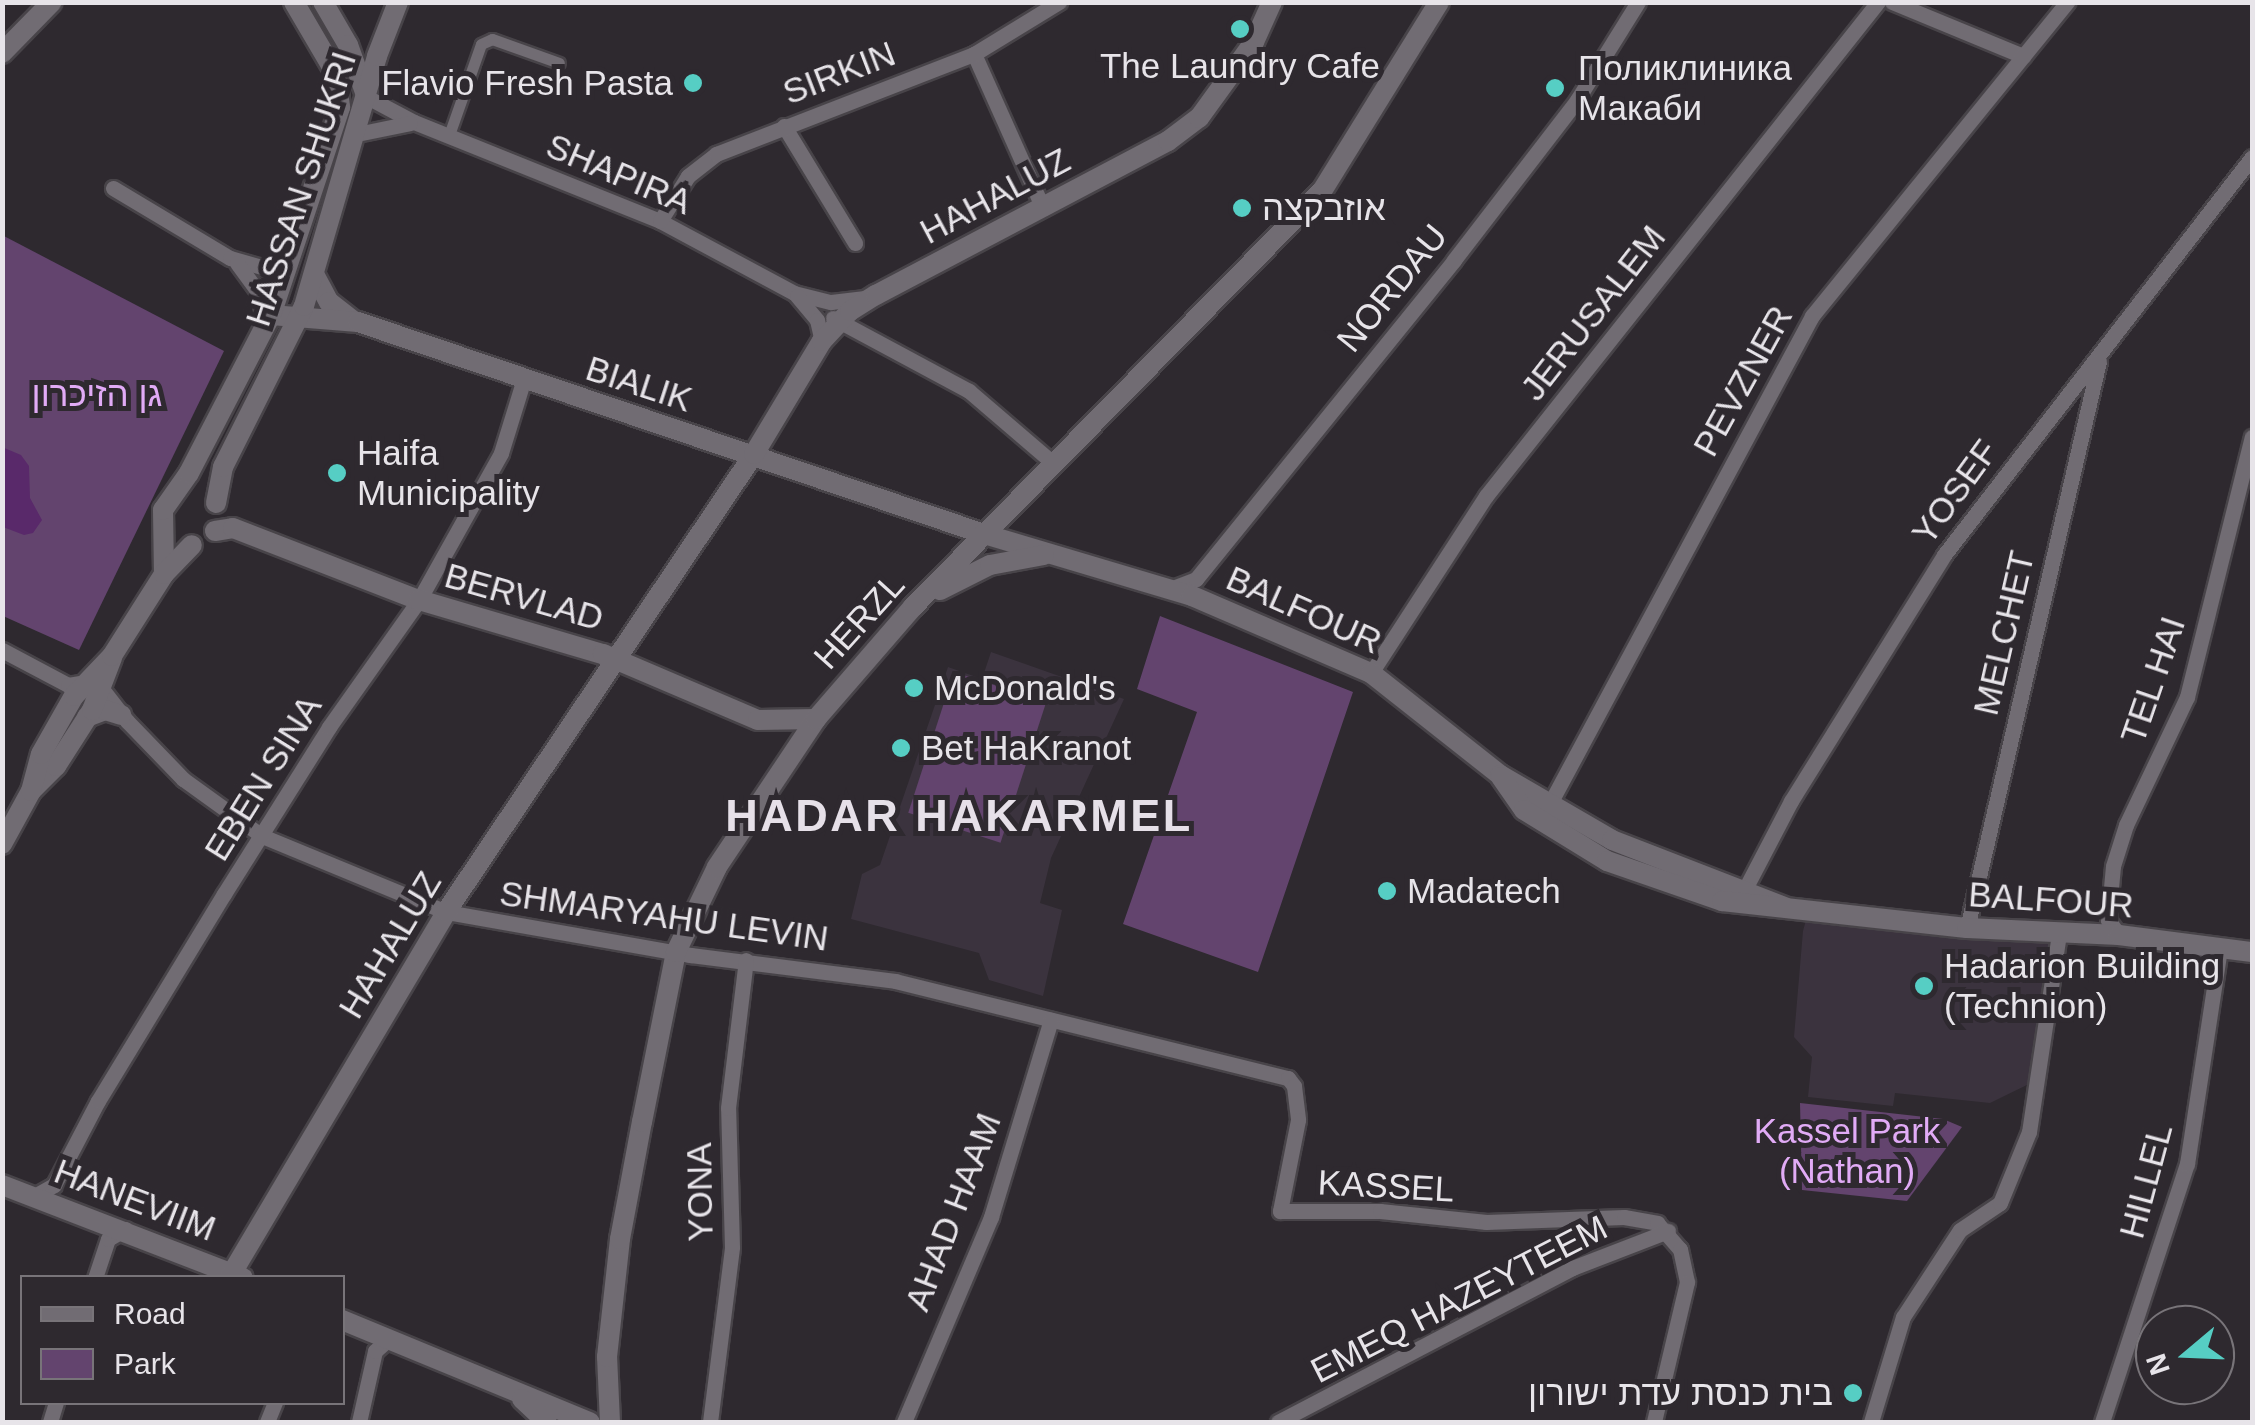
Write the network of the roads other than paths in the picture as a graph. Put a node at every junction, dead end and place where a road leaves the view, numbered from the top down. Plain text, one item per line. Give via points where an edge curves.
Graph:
1 (52, 2) edge
2 (294, 2) edge
3 (324, 2) edge
4 (398, 2) edge
5 (1059, 2) edge
6 (1272, 2) edge
7 (1440, 2) edge
8 (1638, 2) edge
9 (1878, 2) edge
10 (1892, 2) edge
11 (2067, 2) edge
12 (2, 53) edge
13 (974, 54) junction
14 (2024, 56) junction
15 (559, 64) dead end
16 (367, 96) junction
17 (414, 122) junction
18 (784, 126) junction
19 (358, 134) junction
20 (449, 135) junction
21 (2252, 157) edge
22 (113, 188) dead end
23 (1044, 208) junction
24 (660, 221) junction
25 (855, 243) dead end
26 (230, 258) junction
27 (286, 274) junction
28 (315, 276) junction
29 (794, 293) junction
30 (876, 296) junction
31 (301, 314) junction
32 (837, 319) junction
33 (268, 321) junction
34 (358, 322) junction
35 (822, 341) junction
36 (2101, 352) junction
37 (523, 382) junction
38 (2252, 437) edge
39 (754, 454) junction
40 (1054, 463) junction
41 (171, 495) junction
42 (216, 503) junction
43 (164, 526) junction
44 (215, 531) junction
45 (984, 534) junction
46 (192, 544) junction
47 (1054, 555) junction
48 (164, 574) junction
49 (1170, 589) junction
50 (418, 600) junction
51 (913, 607) junction
52 (2, 650) edge
53 (618, 659) junction
54 (1371, 673) junction
55 (99, 675) junction
56 (121, 714) junction
57 (87, 717) junction
58 (816, 719) junction
59 (1500, 775) junction
60 (31, 791) junction
61 (1553, 804) junction
62 (1524, 810) junction
63 (262, 836) junction
64 (2, 844) edge
65 (1744, 890) junction
66 (1784, 907) junction
67 (446, 912) junction
68 (1967, 928) junction
69 (2059, 933) junction
70 (2119, 935) junction
71 (2220, 948) junction
72 (676, 952) junction
73 (2252, 952) edge
74 (746, 960) junction
75 (1051, 1020) junction
76 (1243, 1066) joint
77 (2, 1185) edge
78 (36, 1195) junction
79 (126, 1229) junction
80 (1668, 1231) junction
81 (95, 1275) edge
82 (238, 1275) edge
83 (345, 1321) edge
84 (390, 1339) junction
85 (513, 1391) junction
86 (360, 1422) edge
87 (547, 1422) edge
88 (590, 1422) edge
89 (610, 1422) edge
90 (710, 1422) edge
91 (904, 1422) edge
92 (1278, 1422) edge
93 (1654, 1422) edge
94 (1871, 1422) edge
95 (2102, 1422) edge

1 - 12 street
2 - 27 street, HASSAN SHUKRI via 340,92
3 - 16 street
4 - 16 street, HASSAN SHUKRI
5 - 13 street, SIRKIN
6 - 23 street, HAHALUZ via 1254,42 1199,118 1168,142
7 - 40 street, HERZL via 1322,191
8 - 49 street, NORDAU via 1576,100 1454,260 1196,578
9 - 54 street, JERUSALEM via 1486,496
10 - 14 street
11 - 14 street, PEVZNER
13 - 18 street, SIRKIN
13 - 23 street
14 - 61 street, PEVZNER via 1812,316
15 - 20 street via 492,40 481,44
16 - 17 street, SHAPIRA
16 - 19 street, HASSAN SHUKRI
17 - 19 street
17 - 20 street, SHAPIRA
18 - 24 street, SIRKIN via 701,164
18 - 25 street
19 - 28 street, HASSAN SHUKRI
20 - 24 street, SHAPIRA
21 - 36 street, YOSEF
22 - 26 street
23 - 30 street, HAHALUZ
24 - 29 street, SHAPIRA
26 - 27 street
26 - 33 street via 253,282
27 - 33 street, HASSAN SHUKRI
28 - 31 street, HASSAN SHUKRI
28 - 34 street via 328,302
29 - 30 street, SHAPIRA via 831,302
29 - 35 street, SHAPIRA via 817,320
30 - 32 street, HAHALUZ
31 - 33 street, BIALIK
31 - 34 street, BIALIK
31 - 42 street, HASSAN SHUKRI via 224,468
32 - 35 street, HAHALUZ
32 - 40 street via 969,391
33 - 41 street, HASSAN SHUKRI via 189,473
34 - 37 street, BIALIK
35 - 39 street, HAHALUZ
36 - 65 street, YOSEF via 1944,555 1791,801
36 - 68 street, MELCHET
37 - 39 street, BIALIK
37 - 50 street, EBEN SINA via 501,453
38 - 70 street, TEL HAI via 2187,697 2112,866 2108,920
39 - 45 street, BIALIK
39 - 53 street, HAHALUZ
40 - 45 street, HERZL
41 - 42 street via 196,488
41 - 43 street
42 - 44 street
43 - 46 street via 178,541
43 - 48 street
44 - 46 street
44 - 50 street, BERVLAD via 233,528
45 - 47 street, BALFOUR
45 - 51 street, HERZL
46 - 48 street
47 - 49 street, BALFOUR
47 - 51 street, BALFOUR via 990,564
48 - 55 street
49 - 54 street, BALFOUR
50 - 53 street, BERVLAD
50 - 63 street, EBEN SINA
51 - 58 street, HERZL
52 - 55 street via 68,685
53 - 58 street, BERVLAD via 758,720
53 - 67 street, HAHALUZ
54 - 59 street, BALFOUR
55 - 56 street, SHMARYAHU LEVIN
55 - 57 street
55 - 60 street via 41,754
56 - 57 street via 105,710
56 - 63 street, SHMARYAHU LEVIN via 183,779
57 - 60 street
58 - 72 street, HERZL via 717,867
59 - 61 street, BALFOUR
59 - 62 street, BALFOUR
60 - 64 street
61 - 62 street via 1544,811
61 - 65 street, BALFOUR via 1612,840
62 - 66 street, BALFOUR via 1606,862 1657,882 1741,906
63 - 67 street, SHMARYAHU LEVIN
63 - 78 street, EBEN SINA via 98,1101 54,1185
65 - 66 street, BALFOUR
66 - 68 street, BALFOUR
67 - 72 street, SHMARYAHU LEVIN
67 - 82 street, HAHALUZ
68 - 69 street, BALFOUR
69 - 70 street, BALFOUR
69 - 94 street via 2029,1132 2000,1203 1960,1230 1904,1318
70 - 71 street, BALFOUR
71 - 73 street, BALFOUR
71 - 95 street, HILLEL via 2187,1164
72 - 74 street, SHMARYAHU LEVIN
72 - 89 street, HERZL via 620,1239 607,1357
74 - 75 street, SHMARYAHU LEVIN via 895,981
74 - 90 street, YONA via 728,1108 732,1247
75 - 76 street, SHMARYAHU LEVIN
75 - 91 street, AHAD HAAM via 990,1217
76 - 80 street, KASSEL via 1288,1078 1294,1086 1298,1120 1280,1211 1380,1211 1470,1221 1624,1217
77 - 78 street, HANEVIIM
78 - 79 street, HANEVIIM
79 - 81 street via 108,1239
79 - 82 street, HANEVIIM
80 - 92 street, EMEQ HAZEYTEEM via 1572,1268
80 - 93 street via 1687,1282
83 - 84 street
84 - 85 street
84 - 86 street via 376,1352
85 - 87 street
85 - 88 street

